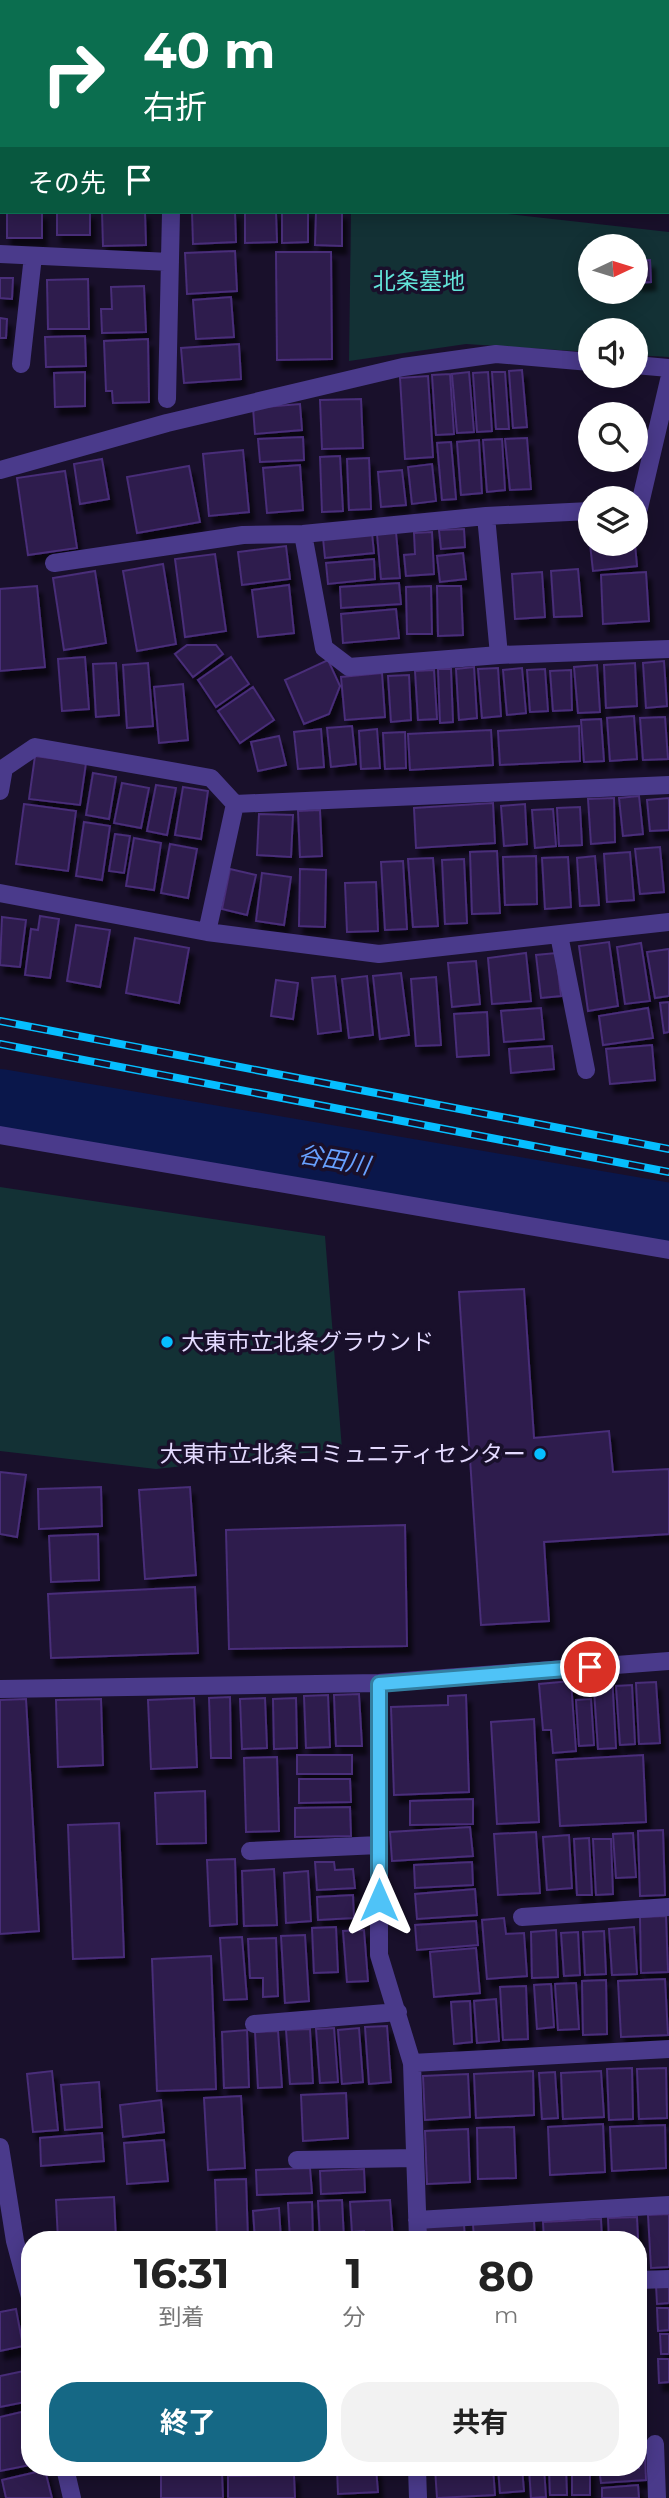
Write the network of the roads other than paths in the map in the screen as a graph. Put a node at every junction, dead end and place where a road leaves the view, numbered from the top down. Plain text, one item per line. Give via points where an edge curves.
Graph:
1 (171, 214) edge
2 (0, 254) edge
3 (33, 256) junction
4 (170, 262) junction
5 (578, 361) edge
6 (20, 364) dead end
7 (648, 366) edge
8 (669, 368) edge
9 (669, 380) edge
10 (167, 399) dead end
11 (0, 470) edge
12 (644, 486) edge
13 (578, 512) edge
14 (486, 516) junction
15 (303, 534) junction
16 (54, 563) dead end
17 (669, 649) edge
18 (499, 655) junction
19 (669, 785) edge
20 (0, 791) edge
21 (235, 804) junction
22 (0, 893) edge
23 (669, 922) edge
24 (206, 932) junction
25 (559, 935) junction
26 (586, 1070) dead end
27 (0, 1135) edge
28 (669, 1250) edge
29 (669, 1661) edge
30 (379, 1684) junction
31 (0, 1689) edge
32 (379, 1845) junction
33 (250, 1852) dead end
34 (669, 1907) edge
35 (522, 1917) dead end
36 (398, 2012) junction
37 (254, 2024) dead end
38 (669, 2049) edge
39 (412, 2063) junction
40 (0, 2147) edge
41 (415, 2158) junction
42 (297, 2160) dead end
43 (669, 2205) edge
44 (417, 2220) junction
45 (418, 2231) edge
46 (7, 2242) edge
47 (21, 2275) edge
48 (669, 2279) edge
49 (647, 2280) edge
50 (655, 2444) dead end
51 (67, 2476) edge
52 (417, 2476) edge
53 (72, 2498) edge
54 (418, 2498) edge
55 (657, 2498) edge

1 - 4 street
2 - 3 street
3 - 4 street
3 - 6 street
4 - 10 street
5 - 11 street via 496,354 403,367 167,423
7 - 8 street
9 - 12 street
13 - 14 street
14 - 15 street
14 - 18 street
15 - 16 street via 243,536
15 - 18 street via 324,649 349,667
17 - 18 street
19 - 21 street
20 - 21 street via 4,768 35,747 211,778
21 - 24 street
22 - 24 street
23 - 25 street
24 - 25 street via 379,954
25 - 26 street
27 - 28 street
29 - 30 street
30 - 31 street
30 - 32 street
32 - 33 street
32 - 36 street via 379,1955
34 - 35 street
36 - 37 street
36 - 39 street
38 - 39 street
39 - 41 street
40 - 46 street
41 - 42 street
41 - 44 street
43 - 44 street
44 - 45 street
46 - 47 street
48 - 49 street
50 - 55 street
51 - 53 street
52 - 54 street

